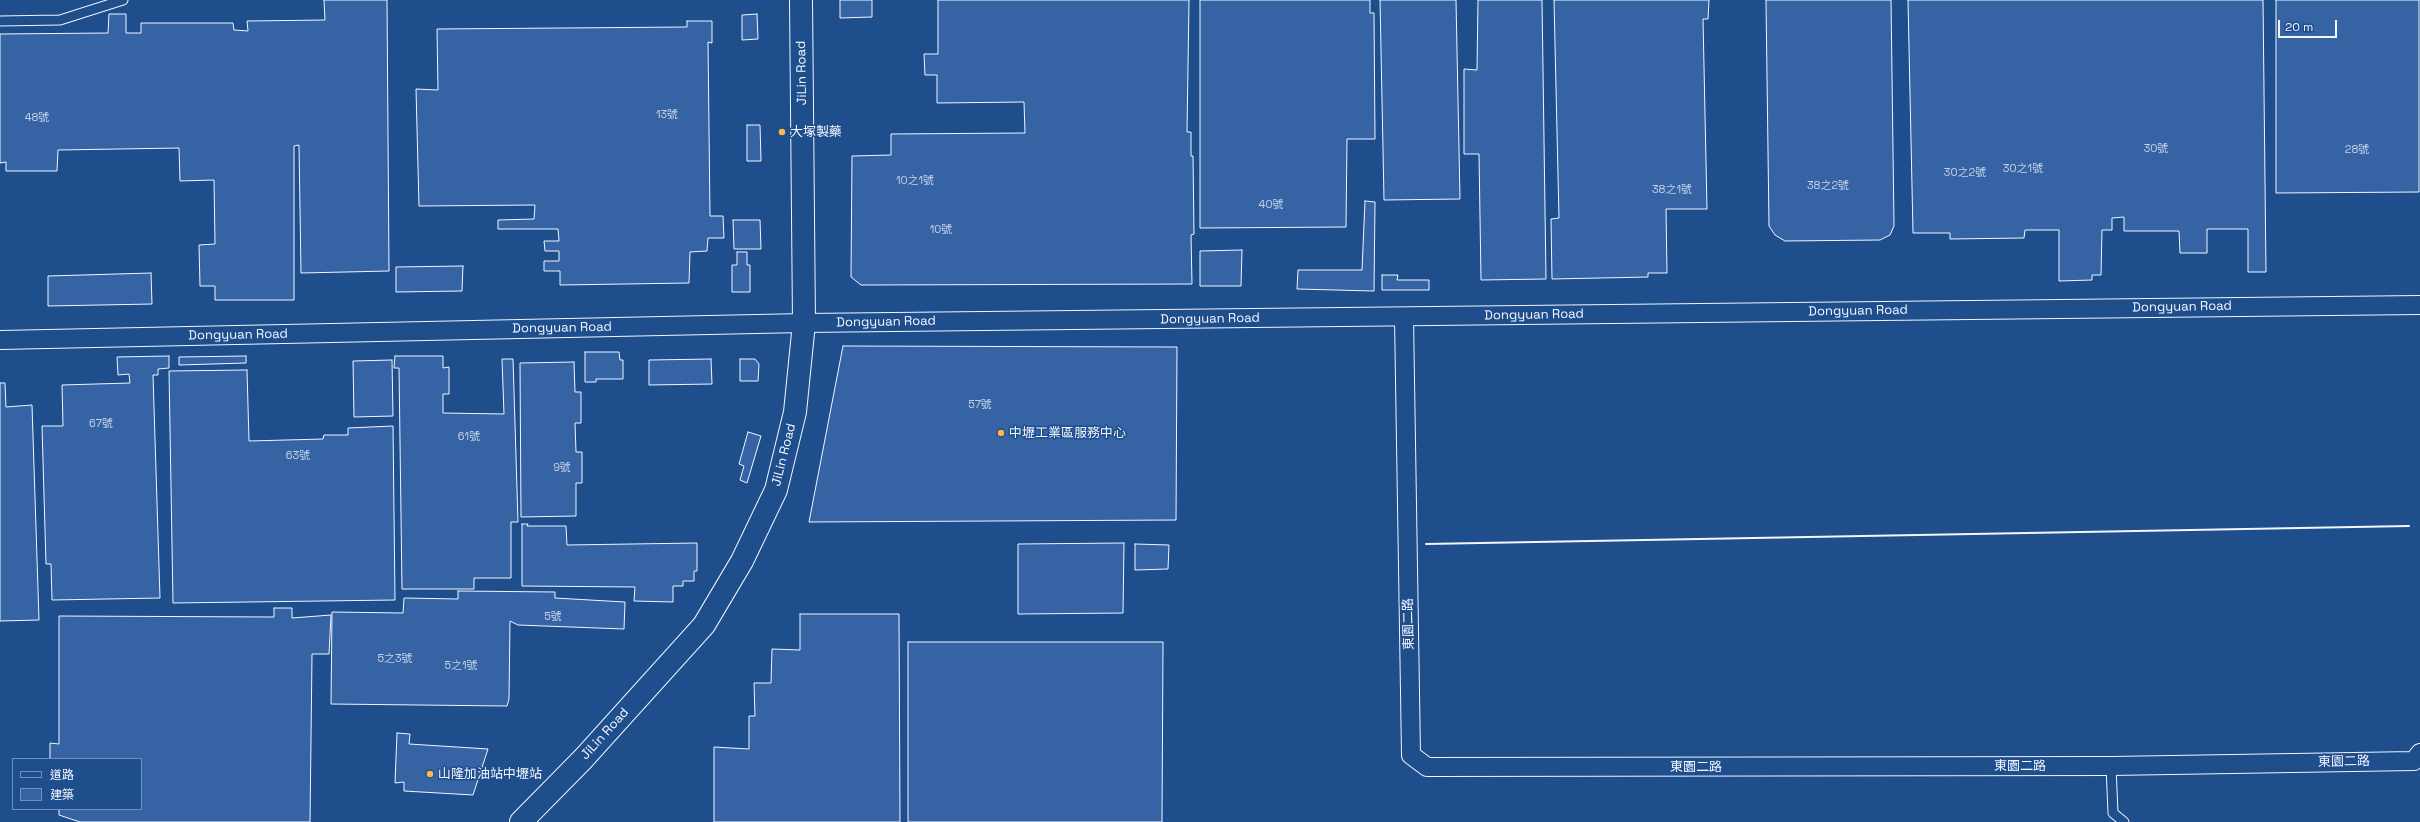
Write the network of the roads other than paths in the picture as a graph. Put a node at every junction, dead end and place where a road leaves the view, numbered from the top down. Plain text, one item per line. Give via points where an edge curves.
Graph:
1 (123, 0) edge
2 (801, 0) edge
3 (0, 21) edge
4 (2420, 305) edge
5 (1404, 316) junction
6 (804, 323) junction
7 (0, 340) edge
8 (2420, 753) edge
9 (2111, 766) junction
10 (521, 822) edge
11 (2124, 822) edge

1 - 3 lane via 60,20
2 - 6 street, JiLin Road
4 - 5 street, Dongyuan Road
5 - 6 street, Dongyuan Road
5 - 9 street, 東園二路 via 1411,755 1427,767
6 - 7 street, Dongyuan Road
6 - 10 street, JiLin Road via 795,412 776,490 742,561 704,625 583,759
8 - 9 street, 東園二路 via 2414,761
9 - 11 lane via 2113,813

